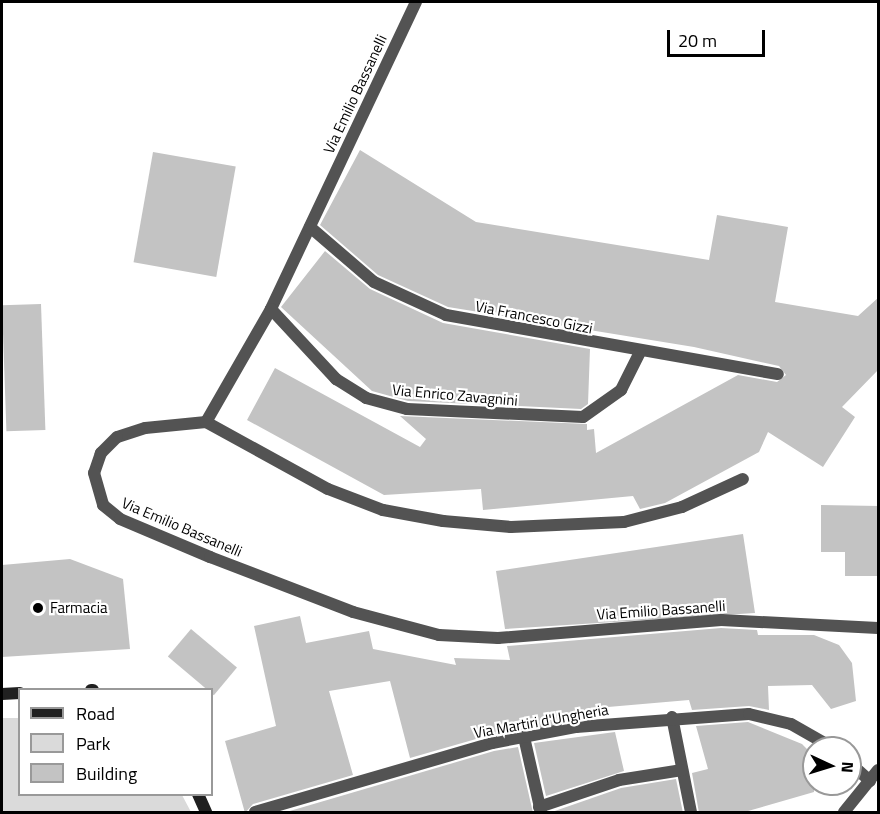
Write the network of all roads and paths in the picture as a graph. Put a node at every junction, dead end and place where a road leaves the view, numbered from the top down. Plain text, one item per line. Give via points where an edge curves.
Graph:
1 (416, 2) edge
2 (310, 227) junction
3 (271, 309) junction
4 (640, 352) junction
5 (778, 374) dead end
6 (206, 422) junction
7 (743, 479) dead end
8 (879, 628) edge
9 (18, 693) edge
10 (2, 694) edge
11 (672, 717) junction
12 (815, 736) edge
13 (524, 737) junction
14 (682, 770) junction
15 (879, 770) edge
16 (862, 774) edge
17 (870, 781) junction
18 (198, 796) edge
19 (540, 810) edge
20 (206, 813) edge
21 (255, 813) edge
22 (691, 813) edge
23 (844, 813) edge

1 - 2 street, Via Emilio Bassanelli
2 - 3 street, Via Emilio Bassanelli
2 - 4 street, Via Francesco Gizzi via 374,282 425,308
3 - 4 street, Via Enrico Zavagnini via 344,385 380,403 416,410 582,417 621,390
3 - 6 street, Via Emilio Bassanelli
4 - 5 street, Via Francesco Gizzi
6 - 7 street via 364,504 454,523 624,522 682,507
6 - 8 street, Via Emilio Bassanelli via 145,428 117,437 100,453 94,473 103,505 120,519 210,557 400,626 488,638 721,620
9 - 10 street
11 - 12 street, Via Martiri d'Ungheria via 765,717
11 - 13 street, Via Martiri d'Ungheria
11 - 14 street
13 - 19 street
13 - 21 street, Via Martiri d'Ungheria via 377,773
14 - 19 street via 619,780
14 - 22 street
15 - 17 street
16 - 17 street
17 - 23 street
18 - 20 street

